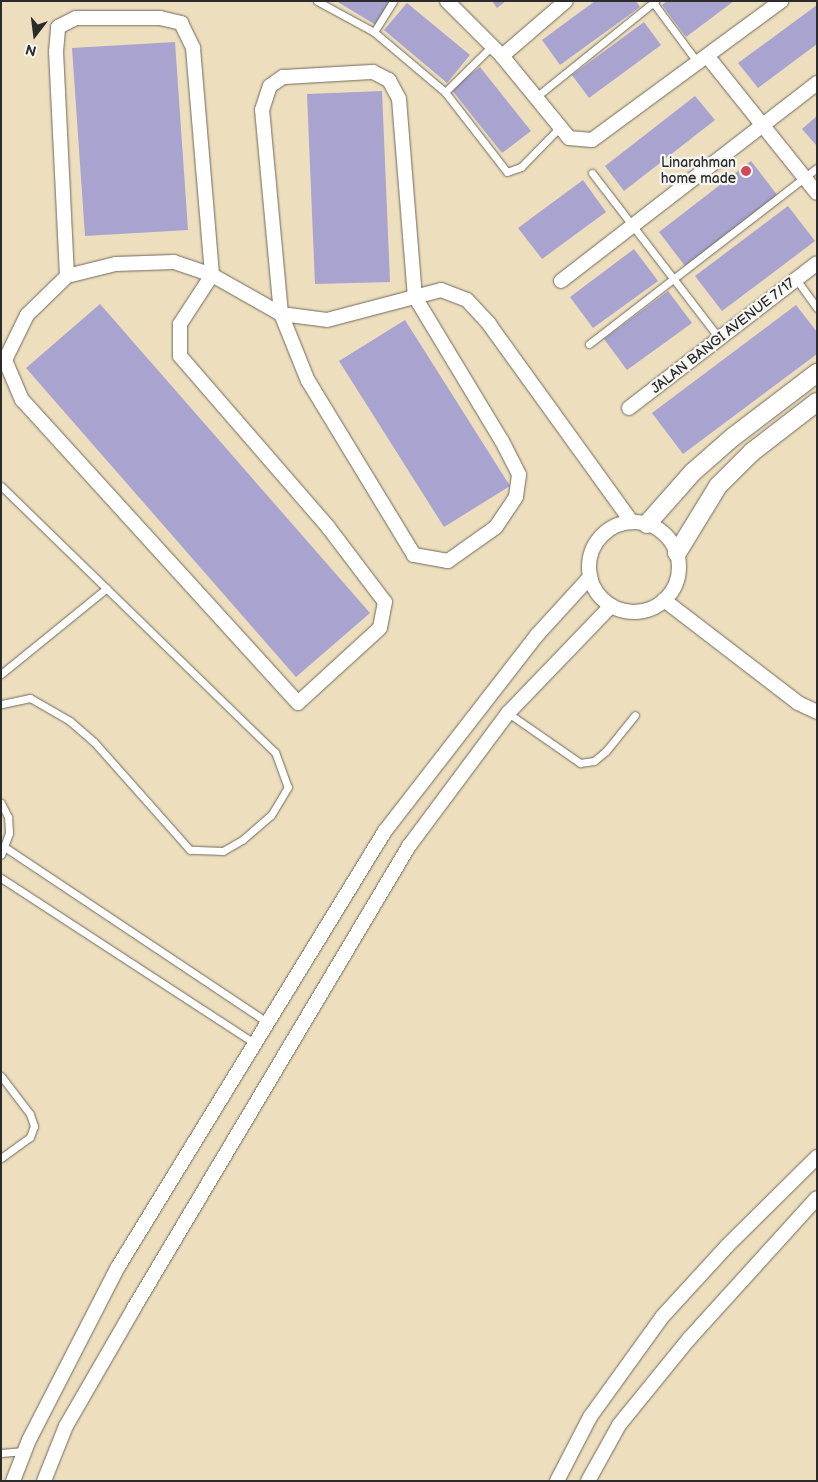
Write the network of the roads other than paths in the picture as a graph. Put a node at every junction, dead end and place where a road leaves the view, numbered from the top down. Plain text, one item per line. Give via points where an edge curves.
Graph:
1 (316, 1) edge
2 (393, 1) edge
3 (447, 1) edge
4 (566, 1) edge
5 (781, 1) edge
6 (654, 2) edge
7 (374, 32) junction
8 (492, 46) junction
9 (502, 56) junction
10 (703, 60) junction
11 (817, 83) edge
12 (444, 92) junction
13 (536, 97) junction
14 (763, 125) junction
15 (560, 127) junction
16 (817, 168) edge
17 (592, 173) dead end
18 (804, 177) junction
19 (817, 193) edge
20 (633, 226) junction
21 (817, 263) edge
22 (212, 275) junction
23 (67, 276) junction
24 (674, 278) junction
25 (796, 279) junction
26 (561, 281) dead end
27 (415, 298) junction
28 (817, 308) edge
29 (281, 314) junction
30 (719, 338) junction
31 (589, 344) dead end
32 (817, 373) edge
33 (817, 402) edge
34 (629, 408) dead end
35 (1, 486) edge
36 (640, 523) junction
37 (677, 553) junction
38 (590, 577) junction
39 (107, 588) junction
40 (664, 600) junction
41 (611, 606) junction
42 (1, 674) edge
43 (1, 704) edge
44 (817, 712) edge
45 (508, 713) junction
46 (635, 715) dead end
47 (1, 804) edge
48 (6, 848) junction
49 (1, 855) edge
50 (1, 878) edge
51 (267, 1022) junction
52 (254, 1044) junction
53 (1, 1076) edge
54 (817, 1157) edge
55 (1, 1158) edge
56 (817, 1198) edge
57 (24, 1451) junction
58 (1, 1453) edge
59 (13, 1481) edge
60 (44, 1481) edge
61 (557, 1481) edge
62 (588, 1481) edge

1 - 7 lane
2 - 7 lane
3 - 8 street
4 - 9 street
5 - 10 street
6 - 10 lane
6 - 13 lane
7 - 12 lane
8 - 9 street
8 - 12 lane
9 - 13 street
10 - 14 street
10 - 15 street via 592,140 569,138
11 - 14 street
12 - 15 lane via 507,172 521,167
13 - 15 street
14 - 18 street
14 - 20 street
16 - 18 lane
17 - 20 lane
18 - 19 street
18 - 24 lane
20 - 24 lane
20 - 26 street
21 - 25 street, JALAN BANGI AVENUE 7/17
22 - 23 street via 174,262 116,264
22 - 23 street via 193,48 180,24 160,18 76,18 58,27 56,52
22 - 23 street via 180,324 180,356 328,527 385,602 380,628 298,703 22,400 5,360 27,315
22 - 29 street
24 - 30 lane
24 - 31 lane
25 - 28 lane
25 - 30 street, JALAN BANGI AVENUE 7/17
27 - 29 street via 327,320
27 - 29 street via 399,99 389,80 373,72 283,77 270,86 262,110
27 - 29 street via 502,441 519,475 516,497 496,527 448,561 414,555 308,381
27 - 36 street via 441,290 467,300 489,324
30 - 34 street, JALAN BANGI AVENUE 7/17
32 - 36 street via 726,443
33 - 37 street via 752,452 718,486
35 - 39 lane
36 - 37 street via 665,535
36 - 38 street via 617,526 604,534 594,546 589,561
37 - 40 street via 678,578
38 - 41 street via 598,593
38 - 51 street via 537,635 385,831
39 - 42 lane
39 - 43 lane via 275,752 288,787 271,815 242,840 222,851 190,850 94,742 70,721 30,698
40 - 41 street via 650,609 633,612
40 - 44 street via 798,703
41 - 45 street
45 - 46 lane via 580,763 594,761 600,756
45 - 60 street via 409,846 66,1426
47 - 48 lane via 8,817
48 - 49 lane
48 - 51 lane
50 - 52 lane
51 - 52 street
52 - 57 street via 118,1267
53 - 55 lane via 30,1114 34,1126 30,1137
54 - 61 street via 727,1246 662,1317 590,1417
56 - 62 street via 689,1339 619,1425
57 - 58 lane
57 - 59 street

